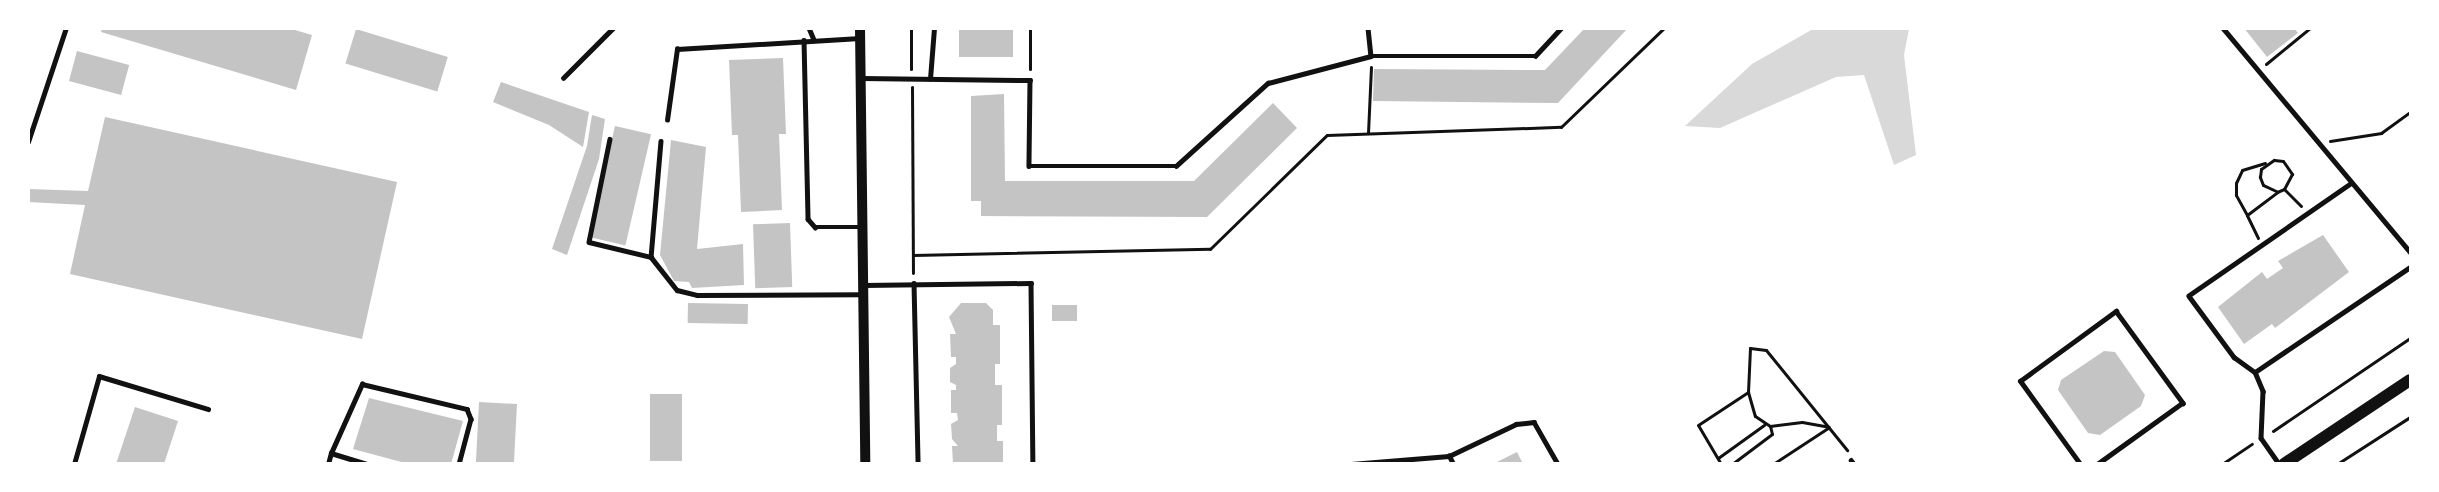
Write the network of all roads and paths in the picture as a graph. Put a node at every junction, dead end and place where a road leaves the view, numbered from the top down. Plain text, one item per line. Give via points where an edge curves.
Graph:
1 (66, 28) edge
2 (613, 28) edge
3 (809, 28) edge
4 (910, 28) edge
5 (934, 28) edge
6 (1030, 28) edge
7 (1368, 28) edge
8 (1560, 28) edge
9 (1664, 28) edge
10 (2223, 28) edge
11 (2310, 28) edge
12 (860, 33) edge
13 (804, 40) junction
14 (814, 40) junction
15 (1371, 56) junction
16 (2258, 70) junction
17 (563, 78) dead end
18 (861, 78) junction
19 (912, 79) junction
20 (930, 79) junction
21 (1030, 80) junction
22 (2410, 112) edge
23 (667, 120) dead end
24 (1368, 133) junction
25 (609, 139) dead end
26 (661, 141) dead end
27 (28, 142) edge
28 (2318, 143) junction
29 (2267, 162) junction
30 (2352, 183) junction
31 (2284, 189) junction
32 (2277, 192) junction
33 (2308, 214) junction
34 (2247, 215) junction
35 (860, 227) junction
36 (2261, 246) junction
37 (2410, 252) edge
38 (913, 255) junction
39 (651, 257) junction
40 (2410, 267) edge
41 (914, 283) junction
42 (862, 290) junction
43 (2410, 338) edge
44 (2255, 372) junction
45 (2410, 380) edge
46 (1748, 392) junction
47 (208, 409) dead end
48 (2410, 417) edge
49 (1764, 425) junction
50 (1770, 426) junction
51 (1830, 427) junction
52 (2261, 438) junction
53 (331, 453) junction
54 (1449, 456) junction
55 (1718, 458) junction
56 (1853, 462) edge
57 (74, 464) edge
58 (328, 464) edge
59 (367, 464) edge
60 (459, 464) edge
61 (865, 464) edge
62 (918, 464) edge
63 (1033, 464) edge
64 (1351, 464) edge
65 (1453, 464) edge
66 (1558, 464) edge
67 (1721, 464) edge
68 (1731, 464) edge
69 (1773, 464) edge
70 (2080, 464) edge
71 (2098, 464) edge
72 (2222, 464) edge
73 (2281, 464) edge
74 (2337, 464) edge

1 - 27 lane
2 - 17 lane
3 - 14 lane
4 - 19 path
5 - 20 lane
6 - 21 path
7 - 15 lane
8 - 15 lane via 1535,56
9 - 24 path via 1561,127
10 - 16 lane
11 - 16 path
12 - 14 lane
12 - 18 street
13 - 14 lane
13 - 23 lane via 677,49
13 - 35 lane via 808,219 815,227
15 - 21 lane via 1268,83 1176,166 1029,166
15 - 24 path
16 - 28 lane
18 - 19 lane
18 - 35 street
19 - 20 lane
19 - 38 path
20 - 21 lane
22 - 28 path via 2381,133
24 - 38 path via 1327,135 1210,249
25 - 39 lane via 589,242
26 - 39 lane
28 - 30 lane
29 - 31 path via 2283,161 2289,166 2290,182
29 - 32 path via 2261,169 2263,185
29 - 34 path via 2242,170 2236,183 2236,195
30 - 33 lane
30 - 37 lane
31 - 32 path
31 - 33 path
32 - 34 path
33 - 36 lane
34 - 36 path
35 - 42 street
36 - 44 lane via 2189,296 2234,357
38 - 41 path
39 - 42 lane via 677,290 697,294
40 - 44 lane
41 - 42 lane
41 - 62 lane
41 - 63 lane via 1031,283
42 - 61 street
43 - 52 path
44 - 52 lane via 2263,391
45 - 73 main road
46 - 49 path via 1755,416
46 - 51 path via 1750,348 1766,350
46 - 55 path via 1698,425
47 - 57 lane via 99,376
48 - 74 path
49 - 50 path
49 - 55 path
50 - 51 path via 1802,422
50 - 68 path via 1772,434
51 - 56 path
51 - 69 path
52 - 72 path
52 - 73 lane
53 - 58 lane
53 - 59 lane
53 - 60 lane via 362,384 467,409 471,419
54 - 64 lane
54 - 65 lane
54 - 66 lane via 1516,424 1534,422
55 - 67 path
70 - 71 lane via 2020,381 2116,311 2183,402

